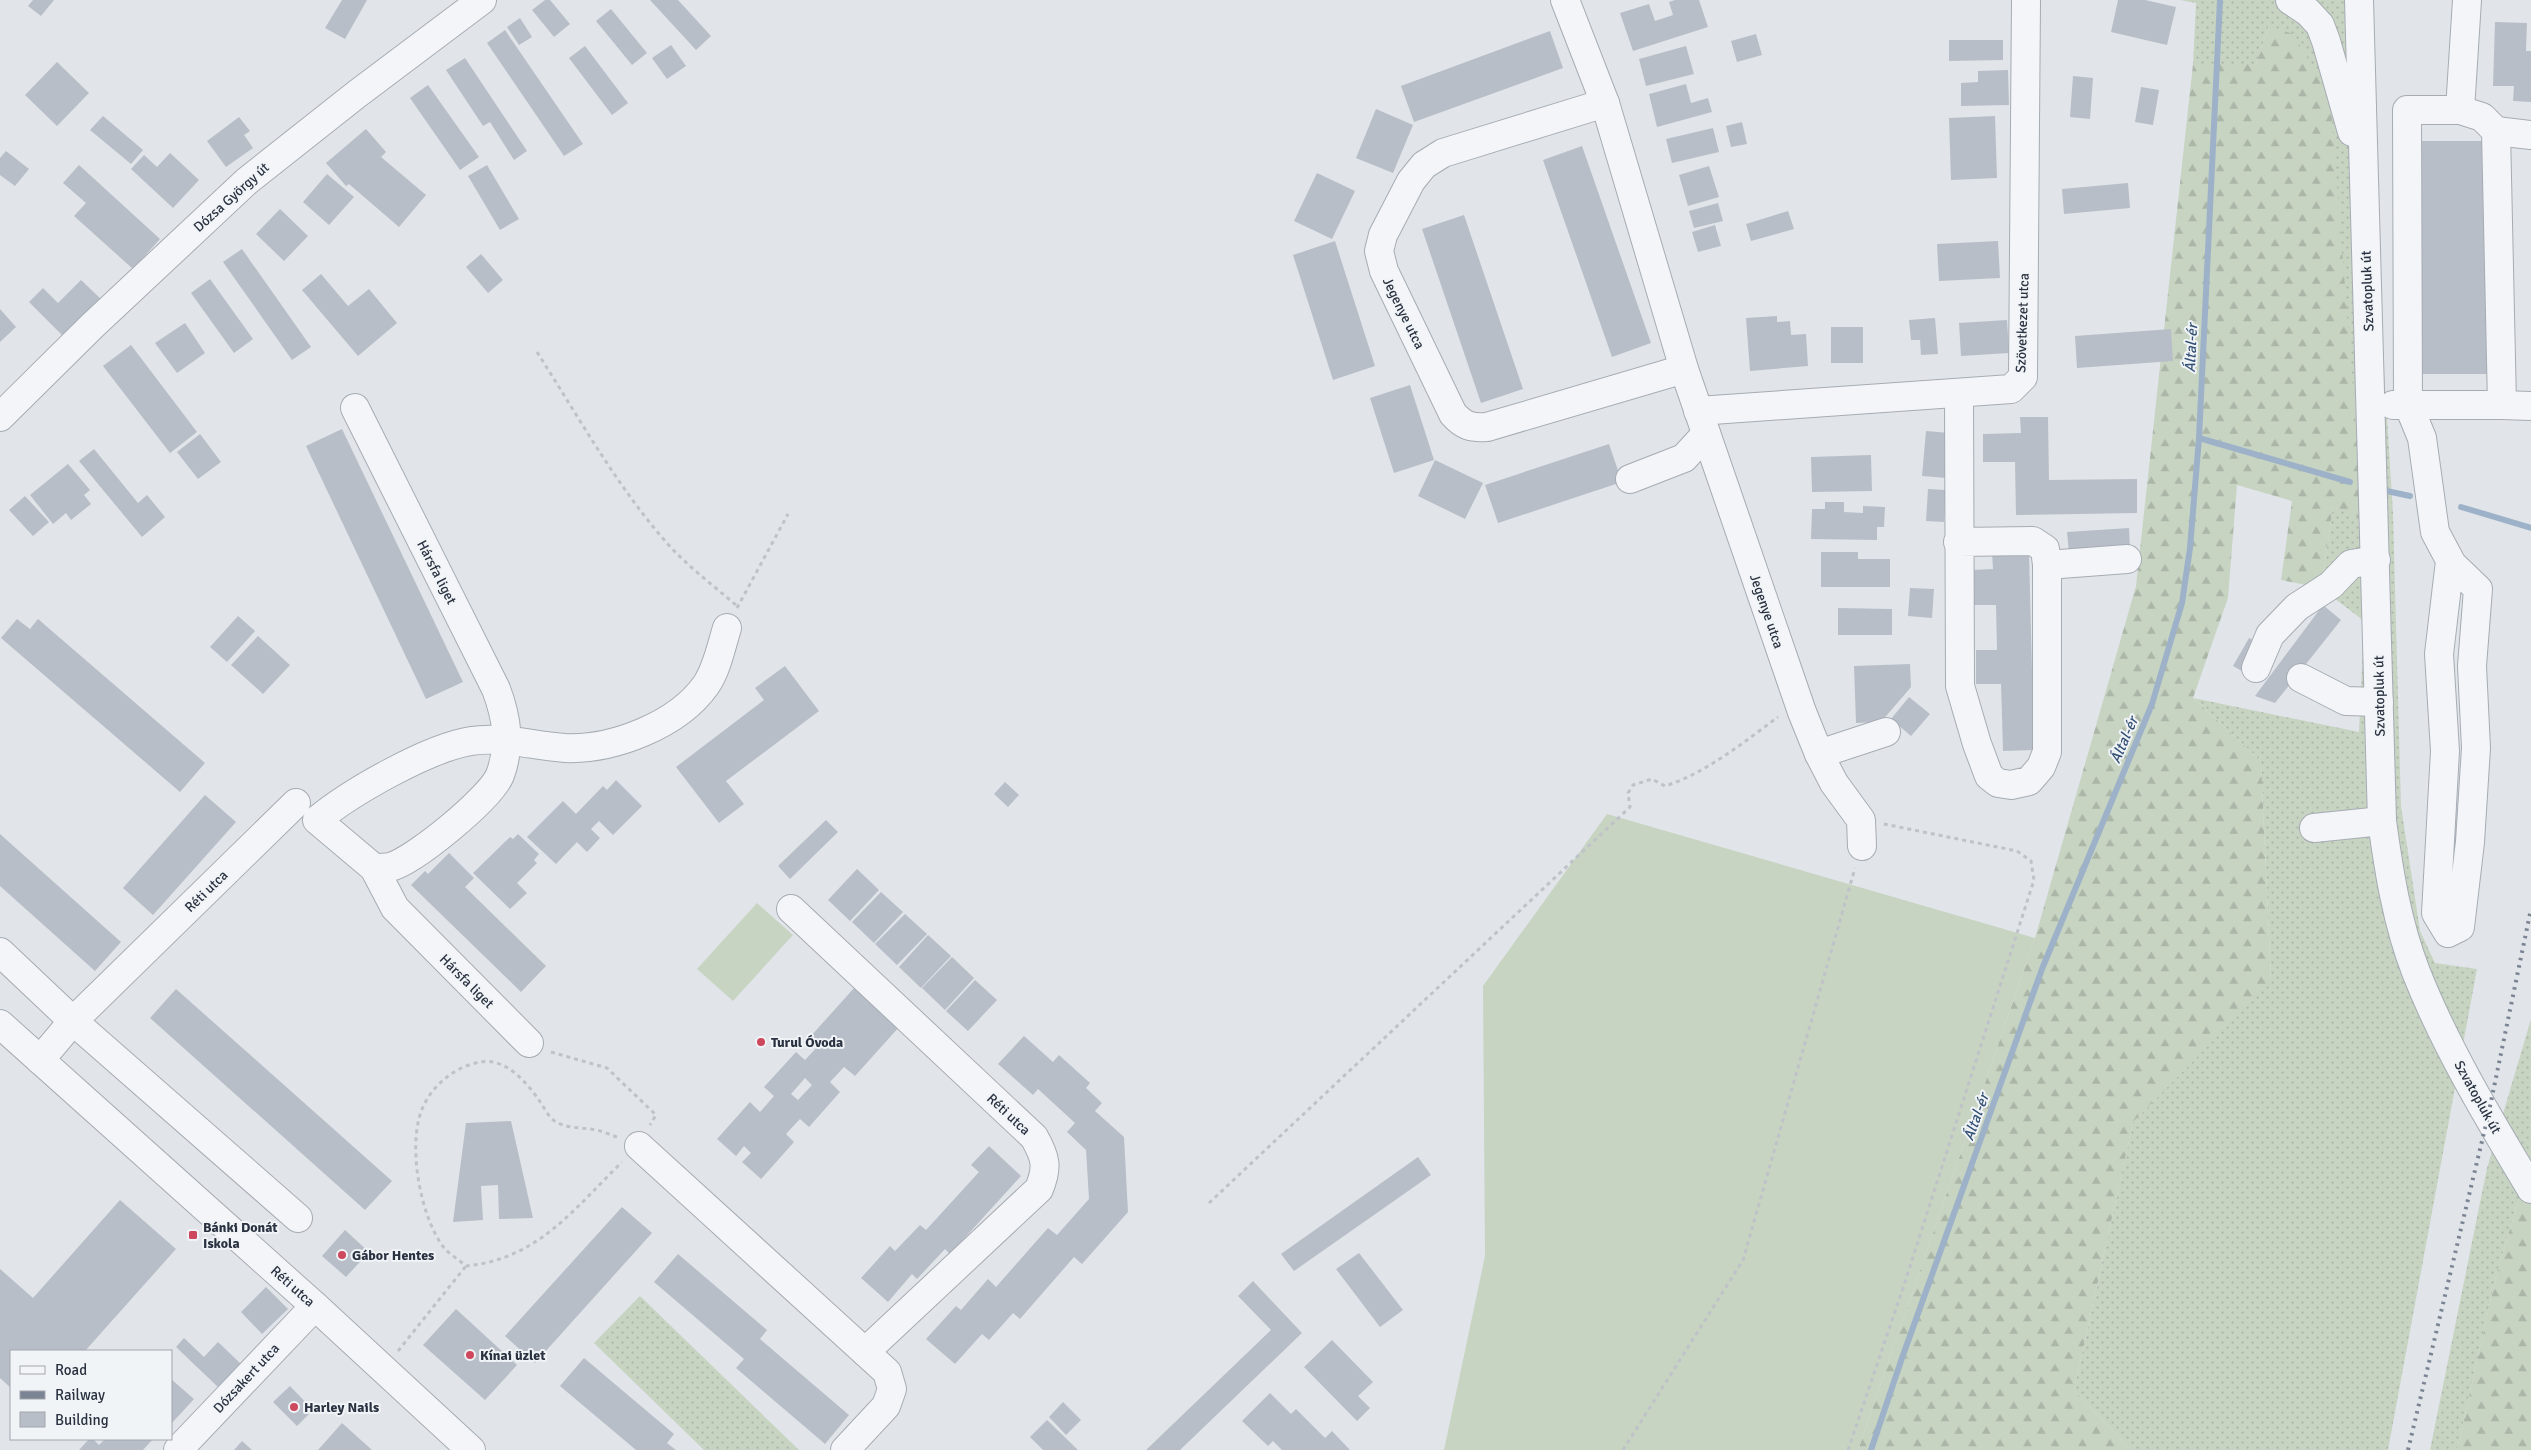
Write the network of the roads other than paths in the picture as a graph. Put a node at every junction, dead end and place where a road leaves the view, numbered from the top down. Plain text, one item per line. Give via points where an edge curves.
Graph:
1 (482, 0) edge
2 (1565, 0) edge
3 (2026, 0) edge
4 (2290, 0) edge
5 (2359, 0) edge
6 (2467, 0) edge
7 (1605, 103) junction
8 (2460, 110) junction
9 (2496, 131) junction
10 (2531, 135) edge
11 (2362, 170) junction
12 (1684, 369) junction
13 (1960, 394) junction
14 (2408, 404) junction
15 (2371, 405) junction
16 (2502, 405) junction
17 (2531, 406) edge
18 (355, 408) dead end
19 (0, 417) edge
20 (1702, 422) junction
21 (1630, 479) dead end
22 (1958, 542) junction
23 (2127, 559) dead end
24 (2376, 560) junction
25 (2450, 561) junction
26 (2047, 565) junction
27 (732, 617) road end
28 (2256, 668) dead end
29 (2301, 678) dead end
30 (2379, 702) junction
31 (1886, 732) dead end
32 (508, 740) junction
33 (1818, 754) junction
34 (296, 803) dead end
35 (2382, 820) junction
36 (2314, 828) dead end
37 (1861, 833) road end
38 (374, 868) junction
39 (791, 909) dead end
40 (0, 952) edge
41 (74, 1021) junction
42 (0, 1024) edge
43 (529, 1043) road end
44 (40, 1060) junction
45 (638, 1146) road end
46 (2531, 1189) edge
47 (298, 1218) dead end
48 (315, 1306) junction
49 (866, 1352) junction
50 (178, 1450) edge
51 (471, 1450) edge
52 (845, 1450) edge

1 - 19 street, Dózsa György út via 247,181
2 - 7 street, Jegenye utca
3 - 13 street, Szövetkezet utca via 2023,377 2011,389
4 - 11 street, Szvatopluk út via 2320,25
5 - 11 street, Szvatopluk út
6 - 8 street
7 - 12 street, Jegenye utca
7 - 12 street, Jegenye utca via 1443,153 1424,165 1411,181 1383,235 1379,251 1384,271 1453,414 1463,425 1487,427
8 - 9 street via 2482,117
8 - 14 street via 2407,110
9 - 10 street
9 - 16 street
11 - 15 street, Szvatopluk út
12 - 20 street, Jegenye utca
13 - 20 street, Szövetkezet utca
13 - 22 street
14 - 15 street
14 - 16 street
14 - 25 street via 2422,438 2436,532
15 - 24 street, Szvatopluk út
16 - 17 street
18 - 32 street, Hársfa liget via 496,689
20 - 21 street via 1684,458
20 - 33 street, Jegenye utca
22 - 26 street via 2034,541 2045,548
22 - 26 street via 1960,686 1989,776 1998,783 2011,785 2029,781 2047,752
23 - 26 street
24 - 28 street via 2351,564 2331,585 2297,607 2270,635
24 - 30 street, Szvatopluk út
25 - 25 street via 2439,654 2445,751 2436,913 2448,933 2460,927 2470,842 2476,748 2472,666 2478,589
27 - 32 street, Hársfa liget via 711,676 701,691 672,716 649,730 626,739 584,747 537,746
29 - 30 street via 2346,701
30 - 35 street, Szvatopluk út
31 - 33 street
32 - 38 street, Hársfa liget via 500,777 481,799 429,846 390,867
32 - 38 street, Hársfa liget via 471,741 445,749 358,791 317,820
33 - 37 street, Jegenye utca
34 - 41 street, Réti utca
35 - 36 street
35 - 46 street, Szvatopluk út via 2389,874 2415,971 2438,1024
38 - 43 street, Hársfa liget via 395,908
39 - 49 street, Réti utca via 1034,1137 1044,1154 1046,1173 1039,1189
40 - 41 street
41 - 44 street, Réti utca
41 - 47 street
42 - 44 street, Réti utca
44 - 48 street, Réti utca
45 - 49 street
48 - 50 street, Dózsakert utca
48 - 51 street, Réti utca
49 - 52 street via 887,1372 892,1389 886,1406

